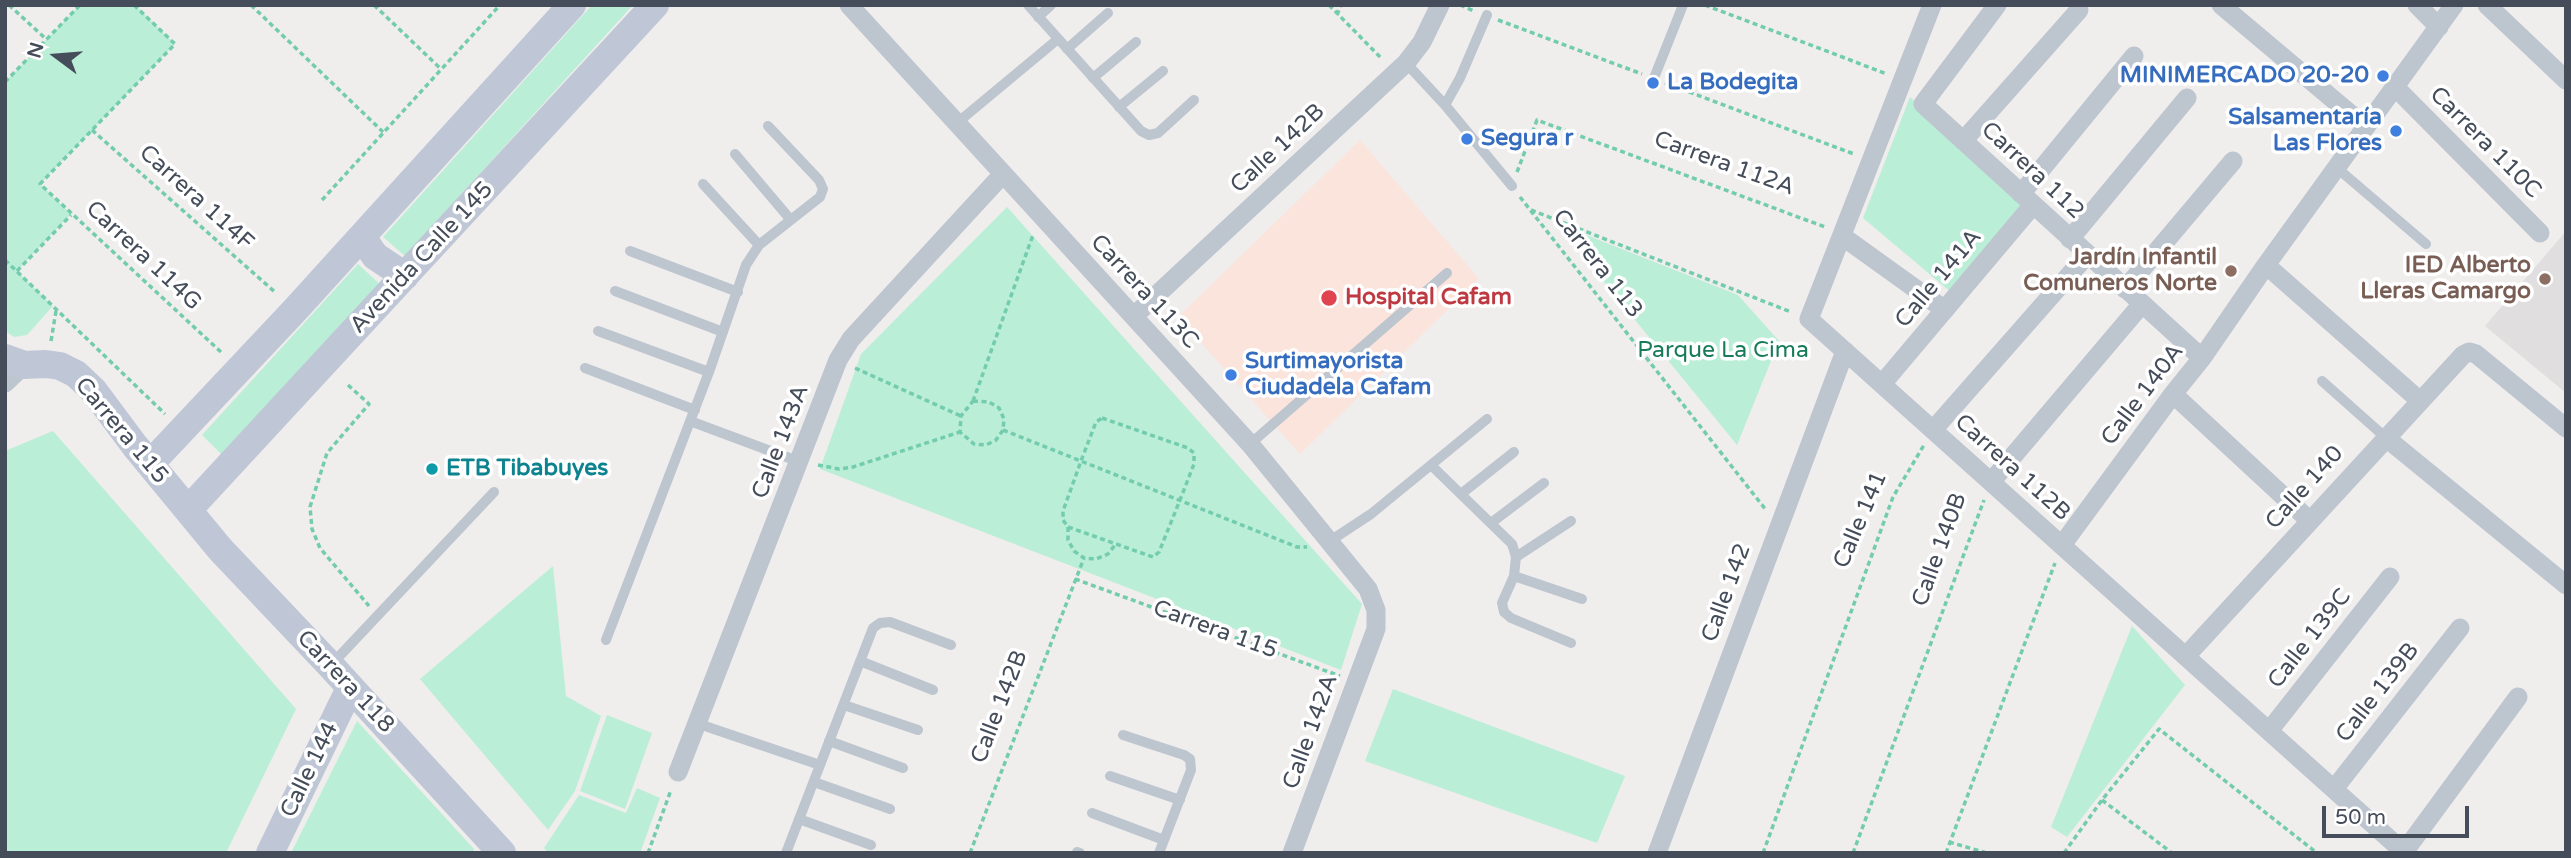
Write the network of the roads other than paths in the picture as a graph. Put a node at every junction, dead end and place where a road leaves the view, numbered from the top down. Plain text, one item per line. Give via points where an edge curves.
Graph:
1 (572, 5) edge
2 (655, 5) edge
3 (849, 5) edge
4 (1028, 5) edge
5 (1051, 5) edge
6 (1440, 5) edge
7 (1683, 5) edge
8 (1932, 5) edge
9 (1997, 5) edge
10 (2221, 5) edge
11 (2417, 5) edge
12 (2454, 5) edge
13 (2487, 5) edge
14 (2079, 10) dead end
15 (1108, 13) dead end
16 (1487, 15) dead end
17 (1038, 17) junction
18 (2439, 27) junction
19 (1058, 39) junction
20 (1136, 42) dead end
21 (1067, 49) junction
22 (2134, 56) dead end
23 (1401, 68) junction
24 (1163, 71) dead end
25 (1093, 78) junction
26 (1654, 78) dead end
27 (2566, 80) edge
28 (2395, 87) junction
29 (2187, 98) dead end
30 (1194, 100) dead end
31 (1445, 105) junction
32 (1119, 107) junction
33 (957, 123) junction
34 (768, 126) dead end
35 (2366, 127) junction
36 (1963, 141) junction
37 (735, 154) dead end
38 (2233, 161) dead end
39 (2337, 167) junction
40 (1002, 175) junction
41 (703, 184) dead end
42 (1512, 187) road end
43 (2027, 200) junction
44 (790, 219) junction
45 (2540, 233) dead end
46 (1842, 236) junction
47 (362, 237) junction
48 (2070, 239) junction
49 (2426, 244) dead end
50 (759, 245) junction
51 (630, 251) dead end
52 (2087, 255) junction
53 (2266, 265) junction
54 (1447, 274) dead end
55 (405, 276) junction
56 (2125, 289) junction
57 (615, 291) dead end
58 (738, 292) junction
59 (2141, 305) junction
60 (1945, 310) junction
61 (1134, 316) junction
62 (598, 331) dead end
63 (723, 332) junction
64 (1845, 351) junction
65 (2202, 358) junction
66 (20, 368) edge
67 (585, 368) dead end
68 (709, 372) junction
69 (2322, 381) dead end
70 (1882, 384) junction
71 (2173, 394) junction
72 (2419, 400) junction
73 (695, 410) junction
74 (1487, 419) dead end
75 (690, 421) junction
76 (2566, 428) edge
77 (1933, 430) junction
78 (2385, 437) junction
79 (1250, 444) junction
80 (1514, 452) dead end
81 (800, 462) junction
82 (150, 464) junction
83 (1433, 466) junction
84 (1991, 482) junction
85 (1544, 483) dead end
86 (494, 492) dead end
87 (1461, 494) junction
88 (188, 510) junction
89 (2309, 520) junction
90 (1571, 521) dead end
91 (1491, 523) junction
92 (1330, 541) junction
93 (2062, 545) junction
94 (1516, 557) junction
95 (1514, 576) junction
96 (2390, 577) dead end
97 (2566, 584) edge
98 (1582, 599) dead end
99 (2460, 628) dead end
100 (1376, 629) joint
101 (606, 640) dead end
102 (1570, 643) dead end
103 (951, 645) dead end
104 (2186, 656) junction
105 (860, 662) junction
106 (330, 665) junction
107 (350, 688) junction
108 (933, 690) dead end
109 (2518, 697) dead end
110 (844, 705) junction
111 (696, 723) junction
112 (918, 730) dead end
113 (2269, 731) junction
114 (1123, 735) dead end
115 (830, 741) junction
116 (820, 765) junction
117 (903, 768) dead end
118 (678, 772) road end
119 (1110, 776) dead end
120 (814, 782) junction
121 (2334, 789) junction
122 (1180, 800) junction
123 (890, 809) dead end
124 (1092, 813) dead end
125 (799, 819) junction
126 (1164, 839) junction
127 (871, 845) dead end
128 (2405, 852) edge
129 (270, 853) edge
130 (502, 853) edge
131 (786, 853) edge
132 (1159, 853) edge
133 (1292, 853) edge
134 (1657, 853) edge

1 - 47 main road
2 - 55 main road, Avenida Calle 145
3 - 33 street, Carrera 113C
4 - 17 lane
5 - 17 lane
6 - 23 street, Calle 142B via 1422,42
7 - 26 lane
8 - 46 street
9 - 36 street, Carrera 112 via 1923,104
10 - 35 street
11 - 18 street
12 - 18 street, Calle 140A
13 - 27 street
14 - 36 street
15 - 21 lane
16 - 31 lane
17 - 19 lane
18 - 28 street, Calle 140A
19 - 21 lane
19 - 33 lane
20 - 25 lane
21 - 25 lane
22 - 43 street, Calle 141A
23 - 31 lane
23 - 61 street, Calle 142B
24 - 32 lane
25 - 32 lane
28 - 35 street, Calle 140A
28 - 45 street, Carrera 110C
29 - 48 street
30 - 32 lane via 1158,133 1149,135
31 - 42 lane
33 - 40 street, Carrera 113C
34 - 44 lane via 823,189 820,197
35 - 39 street, Calle 140A
36 - 43 street, Carrera 112
37 - 44 lane
38 - 56 street
39 - 49 lane
39 - 53 street, Calle 140A
40 - 61 street, Carrera 113C
40 - 81 street, Calle 143A via 851,339 838,360
41 - 50 lane
43 - 48 street, Carrera 112
43 - 60 street, Calle 141A
44 - 50 lane
46 - 60 street
46 - 64 street, Carrera 112B via 1809,319
47 - 55 main road via 375,256
47 - 82 main road
48 - 52 street, Carrera 112
50 - 58 lane via 746,265
51 - 58 lane
52 - 56 street, Carrera 112
52 - 77 street
53 - 65 street, Calle 140A
53 - 72 street
54 - 79 lane
55 - 88 main road, Avenida Calle 145
56 - 59 street, Carrera 112
57 - 63 lane
58 - 63 lane
59 - 65 street, Carrera 112
59 - 84 street, Calle 140B
60 - 70 street, Calle 141A
61 - 79 street, Carrera 113C
62 - 68 lane
63 - 68 lane
64 - 70 street, Carrera 112B
64 - 134 street, Calle 142
65 - 71 street, Calle 140A
66 - 82 main road, Carrera 115 via 76,374
67 - 73 lane
68 - 73 lane
69 - 78 lane
70 - 77 street, Carrera 112B
71 - 89 street
71 - 93 street, Calle 140A
72 - 76 street, Calle 140 via 2469,352
72 - 78 street, Calle 140
73 - 75 lane
74 - 83 lane
75 - 81 lane
75 - 101 lane
77 - 84 street, Carrera 112B
78 - 89 street, Calle 140
78 - 97 street
79 - 92 street, Carrera 113C
80 - 87 lane
81 - 111 street, Calle 143A
82 - 88 main road, Carrera 115
83 - 87 lane
83 - 92 lane
84 - 93 street, Carrera 112B
85 - 91 lane
86 - 106 lane
87 - 91 lane
88 - 106 main road, Carrera 118
89 - 104 street, Calle 140
90 - 94 lane
91 - 94 lane via 1513,544
92 - 100 street, Carrera 113C via 1368,589 1376,610
93 - 104 street, Carrera 112B
94 - 95 lane
95 - 98 lane
95 - 102 lane via 1502,603 1504,612
96 - 113 street, Calle 139C
99 - 121 street, Calle 139B
100 - 133 street, Calle 142A
103 - 105 lane via 890,622 880,623 873,628
104 - 113 street, Carrera 112B
105 - 108 lane
105 - 110 lane
106 - 107 main road, Carrera 118
107 - 129 main road, Calle 144
107 - 130 main road, Carrera 118
109 - 128 street
110 - 112 lane
110 - 115 lane
111 - 116 lane
111 - 118 street, Calle 143A
113 - 121 street, Carrera 112B
114 - 122 lane via 1190,760
115 - 116 lane
115 - 117 lane
116 - 120 lane
119 - 122 lane
120 - 123 lane
120 - 125 lane
121 - 128 street, Carrera 112B
122 - 126 lane
124 - 126 lane
125 - 127 lane
125 - 131 lane
126 - 132 lane

